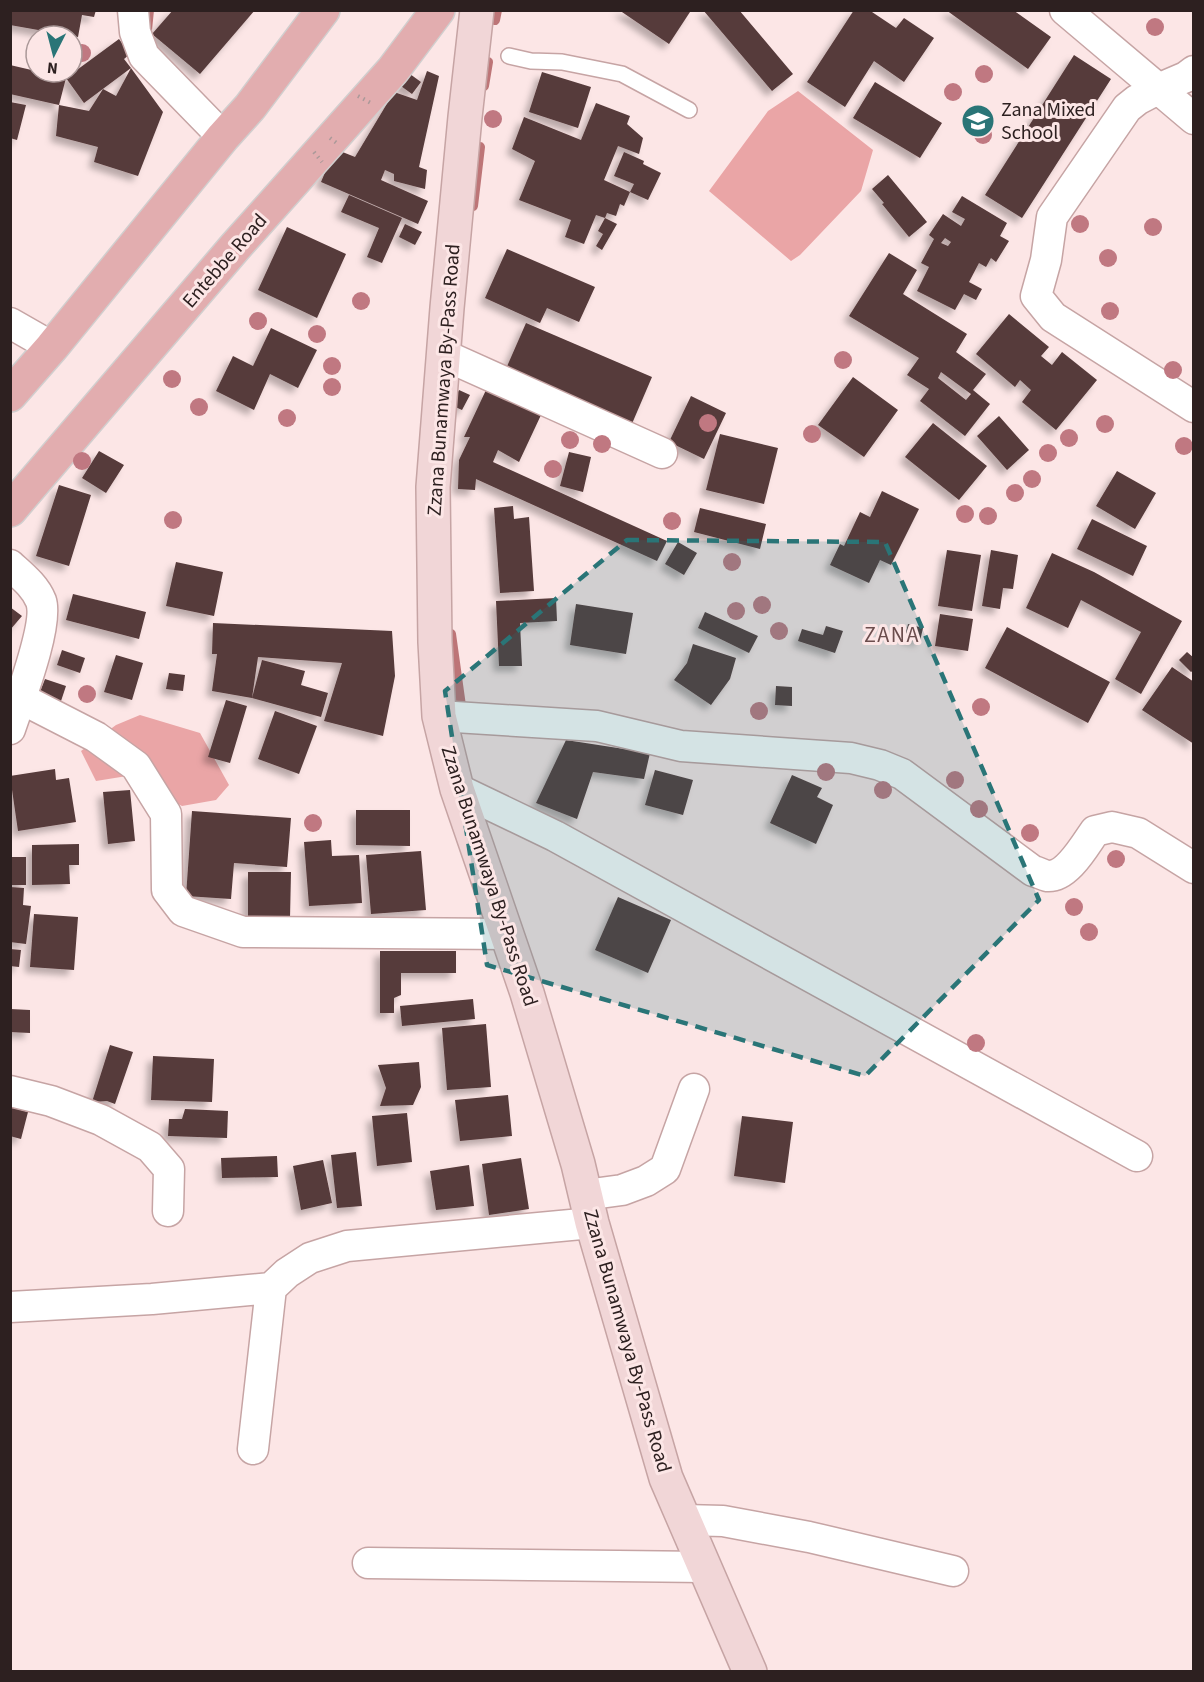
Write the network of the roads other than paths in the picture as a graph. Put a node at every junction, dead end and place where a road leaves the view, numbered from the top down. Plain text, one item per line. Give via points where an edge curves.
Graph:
1 (133, 10) edge
2 (323, 10) edge
3 (438, 10) edge
4 (477, 10) edge
5 (1065, 10) edge
6 (509, 56) dead end
7 (1194, 71) edge
8 (1158, 88) junction
9 (689, 110) dead end
10 (1194, 119) edge
11 (222, 137) junction
12 (10, 323) edge
13 (52, 347) junction
14 (444, 355) junction
15 (10, 395) edge
16 (1194, 407) edge
17 (662, 453) dead end
18 (10, 510) edge
19 (10, 566) edge
20 (20, 698) junction
21 (439, 716) junction
22 (10, 729) edge
23 (457, 789) junction
24 (1194, 868) edge
25 (507, 934) junction
26 (694, 1089) dead end
27 (10, 1091) edge
28 (1137, 1156) dead end
29 (588, 1209) junction
30 (168, 1211) dead end
31 (271, 1288) junction
32 (10, 1307) edge
33 (253, 1449) dead end
34 (684, 1520) junction
35 (368, 1563) dead end
36 (705, 1567) junction
37 (953, 1571) dead end
38 (750, 1671) edge

1 - 11 street via 135,32 144,56
2 - 11 main road
3 - 18 main road, Entebbe Road via 393,70
4 - 14 street, Zzana Bunamwaya By-Pass Road
5 - 8 street
6 - 9 lane via 622,74
7 - 8 street
8 - 10 street
8 - 16 street via 1127,108 1052,217 1036,296 1053,317
11 - 13 main road
12 - 13 street
13 - 15 main road
14 - 17 street
14 - 21 street, Zzana Bunamwaya By-Pass Road via 433,488
19 - 20 street via 32,585 42,603 37,645
20 - 22 street
20 - 25 street via 96,737 136,766 166,814 167,890 183,910 243,932
21 - 23 street, Zzana Bunamwaya By-Pass Road
21 - 24 street via 597,726 681,746 851,758 902,774 1033,871 1048,876 1067,868 1095,831 1112,827 1138,833
23 - 25 street, Zzana Bunamwaya By-Pass Road
23 - 28 street via 555,836
25 - 29 street, Zzana Bunamwaya By-Pass Road via 578,1164
26 - 29 street via 665,1169
27 - 30 street via 101,1120 150,1147 168,1169
29 - 31 street via 347,1246 310,1258
29 - 34 street, Zzana Bunamwaya By-Pass Road via 666,1478
31 - 32 street
31 - 33 street
34 - 36 street, Zzana Bunamwaya By-Pass Road
34 - 37 street via 723,1521 808,1537
35 - 36 street
36 - 38 street, Zzana Bunamwaya By-Pass Road

